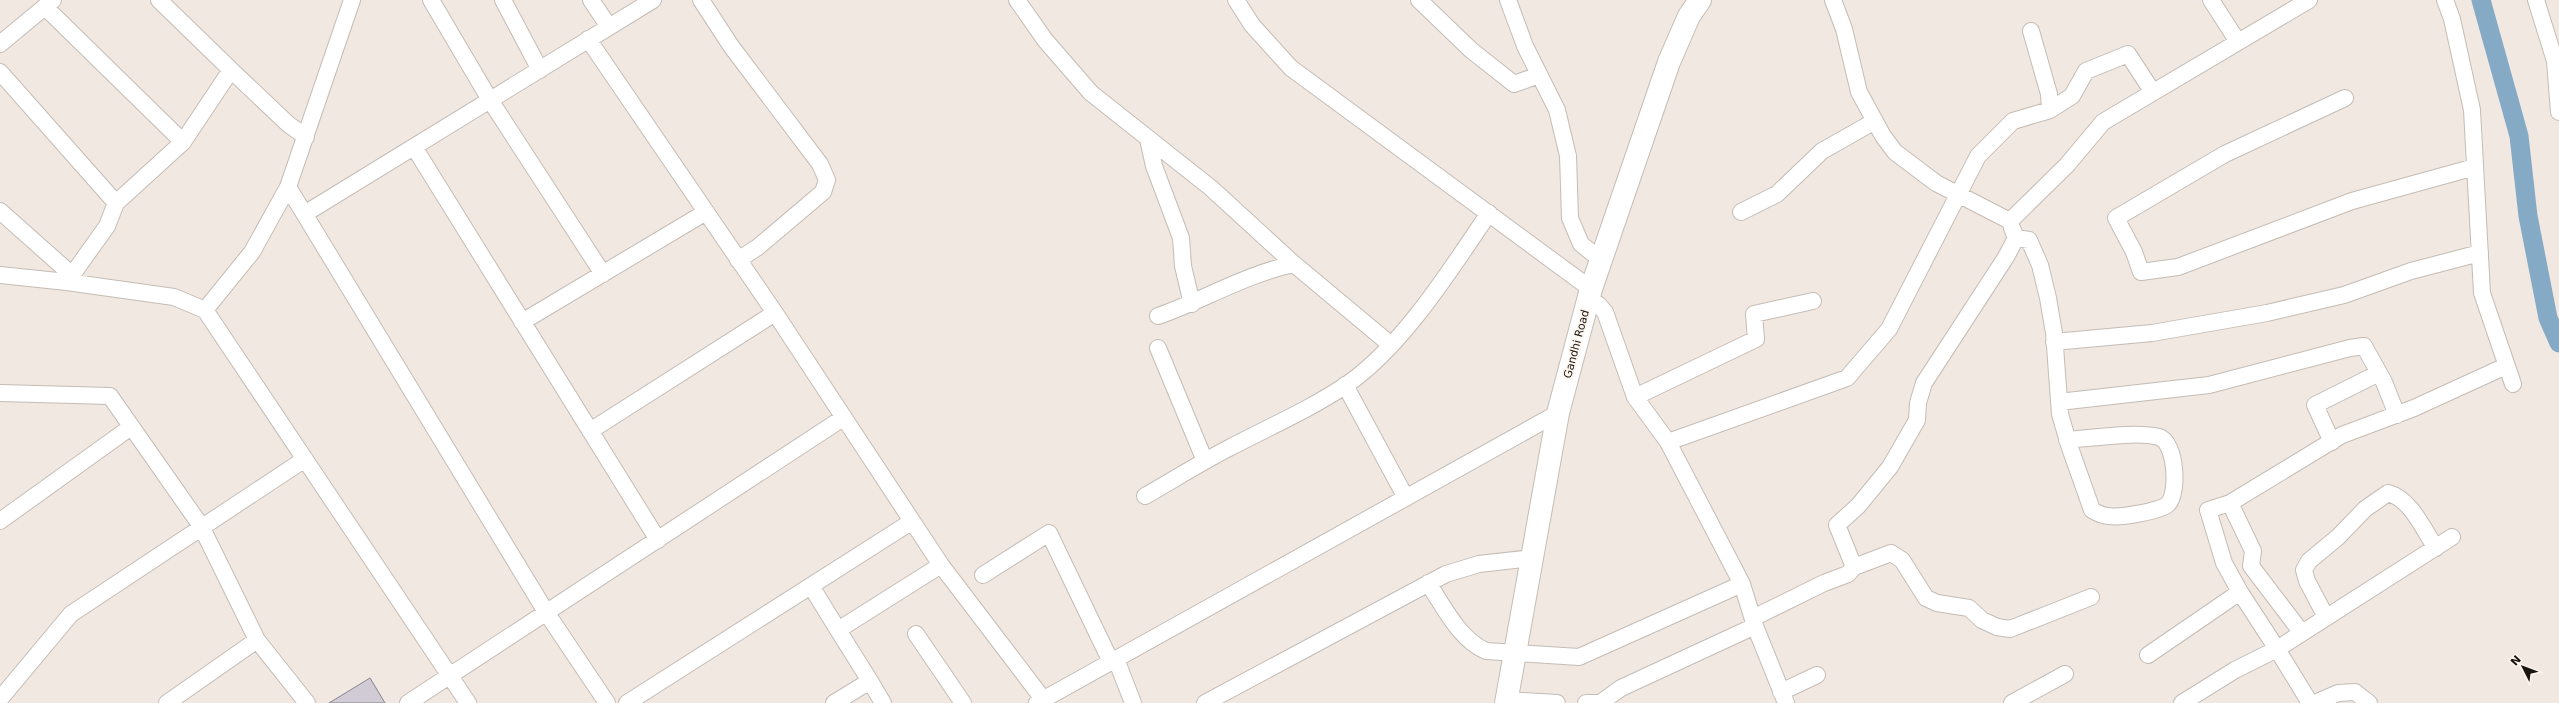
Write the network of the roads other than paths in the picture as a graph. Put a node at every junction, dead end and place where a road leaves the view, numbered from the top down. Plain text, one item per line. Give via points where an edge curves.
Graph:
1 (159, 0) edge
2 (352, 0) edge
3 (431, 0) edge
4 (503, 0) edge
5 (591, 0) edge
6 (653, 0) edge
7 (701, 0) edge
8 (1017, 0) edge
9 (1236, 0) edge
10 (1419, 0) edge
11 (1508, 0) edge
12 (1700, 0) edge
13 (1833, 0) edge
14 (2211, 0) edge
15 (2309, 0) edge
16 (2445, 0) edge
17 (2536, 0) edge
18 (49, 4) edge
19 (609, 27) junction
20 (2031, 31) dead end
21 (588, 39) junction
22 (2238, 42) junction
23 (0, 44) edge
24 (2557, 65) edge
25 (231, 70) junction
26 (540, 70) junction
27 (0, 72) edge
28 (1539, 75) junction
29 (2152, 91) junction
30 (2345, 98) dead end
31 (490, 100) junction
32 (2050, 110) junction
33 (2559, 112) edge
34 (1875, 121) junction
35 (306, 137) junction
36 (1148, 139) junction
37 (183, 142) junction
38 (414, 147) junction
39 (2475, 167) junction
40 (288, 187) junction
41 (1960, 195) junction
42 (116, 203) junction
43 (0, 211) edge
44 (706, 212) junction
45 (1741, 212) dead end
46 (306, 213) junction
47 (1489, 213) junction
48 (2010, 221) junction
49 (2016, 238) junction
50 (2480, 253) junction
51 (1600, 259) junction
52 (738, 260) junction
53 (1294, 264) junction
54 (603, 274) junction
55 (0, 276) edge
56 (70, 278) junction
57 (1589, 294) junction
58 (1813, 301) dead end
59 (1192, 304) junction
60 (205, 310) junction
61 (775, 313) junction
62 (1158, 316) dead end
63 (522, 322) junction
64 (2054, 342) junction
65 (1391, 345) junction
66 (1158, 348) dead end
67 (2506, 366) junction
68 (2380, 373) junction
69 (2512, 384) dead end
70 (1345, 385) junction
71 (0, 393) edge
72 (1635, 397) junction
73 (2059, 402) junction
74 (1558, 413) junction
75 (2397, 415) junction
76 (843, 418) junction
77 (132, 427) junction
78 (590, 431) junction
79 (2067, 440) junction
80 (1668, 442) junction
81 (2332, 442) junction
82 (305, 459) junction
83 (1205, 461) junction
84 (1145, 496) dead end
85 (1406, 498) junction
86 (2230, 503) junction
87 (0, 521) edge
88 (912, 522) junction
89 (201, 526) junction
90 (2452, 537) dead end
91 (658, 540) junction
92 (2436, 548) junction
93 (1532, 558) junction
94 (941, 565) junction
95 (1854, 567) junction
96 (983, 575) dead end
97 (1428, 583) junction
98 (1742, 584) junction
99 (811, 586) junction
100 (2240, 592) junction
101 (2091, 597) dead end
102 (546, 612) junction
103 (2326, 617) junction
104 (1754, 622) junction
105 (838, 630) junction
106 (2302, 633) junction
107 (916, 634) dead end
108 (257, 640) junction
109 (2277, 649) junction
110 (1515, 652) junction
111 (2148, 655) dead end
112 (1114, 660) junction
113 (1817, 674) dead end
114 (2066, 674) dead end
115 (450, 675) junction
116 (870, 681) junction
117 (1784, 698) edge
118 (0, 699) edge
119 (1040, 701) edge
120 (1506, 702) edge
121 (1603, 702) edge
122 (167, 703) edge
123 (307, 703) edge
124 (408, 703) edge
125 (468, 703) edge
126 (607, 703) edge
127 (627, 703) edge
128 (834, 703) edge
129 (883, 703) edge
130 (963, 703) edge
131 (1133, 703) edge
132 (1205, 703) edge
133 (1557, 703) edge
134 (1586, 703) edge
135 (2012, 703) edge
136 (2182, 703) edge
137 (2310, 703) edge
138 (2315, 703) edge
139 (2369, 703) edge

1 - 25 street
2 - 35 street
3 - 31 street
4 - 26 street
5 - 19 street
6 - 19 street
7 - 52 street via 731,46 820,164 827,180 823,192 758,247
8 - 36 street via 1045,40 1091,93
9 - 47 street via 1252,25 1292,68
10 - 28 street via 1471,50 1514,84
11 - 28 street
12 - 51 main road, Gandhi Road via 1689,16 1669,62
13 - 34 street via 1844,29 1859,92
14 - 22 street
15 - 22 street
16 - 39 street via 2452,19 2472,110
17 - 24 street
18 - 23 street
18 - 37 street
19 - 21 street
20 - 32 street via 2049,94
21 - 26 street
21 - 44 street
22 - 29 street
24 - 33 street
25 - 35 street via 288,124
25 - 37 street
26 - 31 street
27 - 42 street
28 - 51 street via 1557,110 1568,156 1570,218 1581,244
29 - 32 street via 2128,54 2086,71 2072,96
29 - 48 street via 2103,122 2067,165
30 - 39 street via 2225,154 2116,218 2134,252 2141,272 2178,266 2352,201
31 - 38 street
31 - 54 street
32 - 41 street via 2013,121 2001,130 1978,156
34 - 41 street via 1895,152 1936,183
34 - 45 street via 1822,151 1777,194
35 - 40 street
36 - 53 street via 1211,188
36 - 59 street via 1154,166 1181,238 1183,266
37 - 42 street
38 - 46 street
38 - 63 street
39 - 50 street
40 - 46 street
40 - 60 street via 252,252
41 - 48 street
41 - 80 street via 1889,329 1847,378
42 - 56 street via 107,226
43 - 56 street
44 - 52 street
44 - 54 street
46 - 102 street
47 - 57 street
47 - 65 street via 1440,286
48 - 49 street
49 - 64 street via 2029,240 2040,265
49 - 95 street via 1924,383 1916,420 1890,467 1858,506 1837,525
50 - 64 street via 2411,271 2344,295 2267,313 2152,333
50 - 67 street via 2482,293
51 - 57 main road, Gandhi Road
52 - 61 street
53 - 59 street via 1267,270
53 - 65 street
54 - 63 street
55 - 56 street
56 - 60 street via 174,297
57 - 72 street via 1605,312
57 - 74 main road, Gandhi Road
58 - 72 street via 1754,314 1756,339
59 - 62 street
60 - 82 street
61 - 76 street
61 - 78 street
63 - 78 street
64 - 73 street
65 - 70 street
66 - 83 street
67 - 69 street
67 - 75 street
68 - 73 street via 2364,346 2209,385
68 - 75 street
68 - 81 street via 2315,405
70 - 83 street via 1282,423
70 - 85 street
71 - 77 street via 110,396
72 - 80 street
73 - 79 street
74 - 85 street
74 - 93 main road, Gandhi Road
75 - 81 street via 2342,435
76 - 88 street
76 - 91 street
77 - 87 street
77 - 89 street
78 - 91 street
79 - 79 street via 2160,437 2166,443 2171,456 2175,485 2173,498 2167,506 2135,514 2110,517 2098,514 2092,510
80 - 98 street
81 - 86 street
82 - 89 street
82 - 115 street
83 - 84 street
85 - 112 street
86 - 100 street via 2208,510 2224,563
86 - 106 street via 2252,551 2251,566
88 - 94 street
88 - 99 street
89 - 108 street
89 - 118 street via 71,614
90 - 92 street
91 - 102 street
92 - 103 street
92 - 103 street via 2406,503 2388,493 2365,509 2338,537 2309,561 2304,570
93 - 97 street via 1479,564 1446,574
93 - 110 main road, Gandhi Road
94 - 105 street
94 - 119 street
95 - 101 street via 1891,553 1902,560 1926,598 1937,603 1970,608 1982,620 1997,627 2010,629
95 - 104 street via 1848,574 1824,583
96 - 112 street via 1049,533
97 - 110 street via 1472,645 1486,651
97 - 132 street
98 - 104 street
98 - 110 street via 1579,657
99 - 105 street
99 - 127 street
100 - 109 street
100 - 111 street
102 - 115 street
102 - 126 street
103 - 106 street
104 - 117 street
104 - 121 street via 1621,688
105 - 116 street
106 - 109 street
107 - 130 street
108 - 122 street
108 - 123 street
109 - 136 street via 2235,670
109 - 137 street
110 - 120 main road, Gandhi Road
112 - 119 street
112 - 131 street
113 - 117 street
114 - 135 street
115 - 124 street
115 - 125 street
116 - 128 street
116 - 129 street
120 - 133 street
121 - 134 street
138 - 139 street via 2338,693 2355,692

